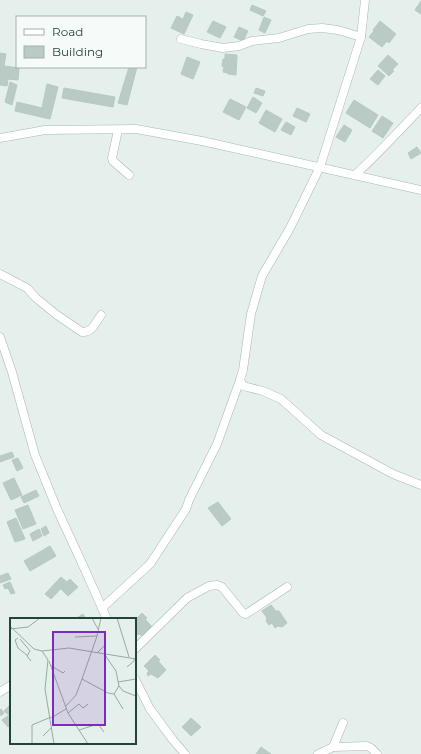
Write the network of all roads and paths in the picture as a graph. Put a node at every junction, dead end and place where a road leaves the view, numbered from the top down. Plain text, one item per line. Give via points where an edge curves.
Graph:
1 (365, 0) edge
2 (361, 37) junction
3 (180, 39) dead end
4 (421, 108) edge
5 (118, 130) junction
6 (0, 138) edge
7 (320, 167) junction
8 (129, 175) dead end
9 (355, 175) junction
10 (421, 190) edge
11 (0, 274) edge
12 (101, 315) dead end
13 (0, 337) edge
14 (240, 380) junction
15 (421, 484) edge
16 (287, 587) dead end
17 (102, 608) junction
18 (107, 618) edge
19 (136, 648) edge
20 (136, 681) edge
21 (10, 686) edge
22 (0, 692) edge
23 (343, 723) dead end
24 (333, 747) junction
25 (185, 754) edge
26 (318, 754) edge
27 (377, 754) edge

1 - 2 street
2 - 3 street via 338,30 308,29 279,38 223,48
2 - 7 street
4 - 9 street
5 - 6 street via 45,130
5 - 7 street via 136,129 202,141
5 - 8 street via 112,158
7 - 9 street
7 - 14 street via 290,228 262,276 251,314
9 - 10 street
11 - 12 street via 27,288 57,315 82,332 91,330
13 - 17 street via 35,455
14 - 15 street via 243,386 281,399 321,435 393,474
14 - 17 street via 217,444 186,508 150,564
16 - 19 street via 246,614 242,613 222,587 209,586 187,598
17 - 18 street
20 - 25 street via 150,709
21 - 22 street
23 - 24 street
24 - 26 street
24 - 27 street via 367,746

